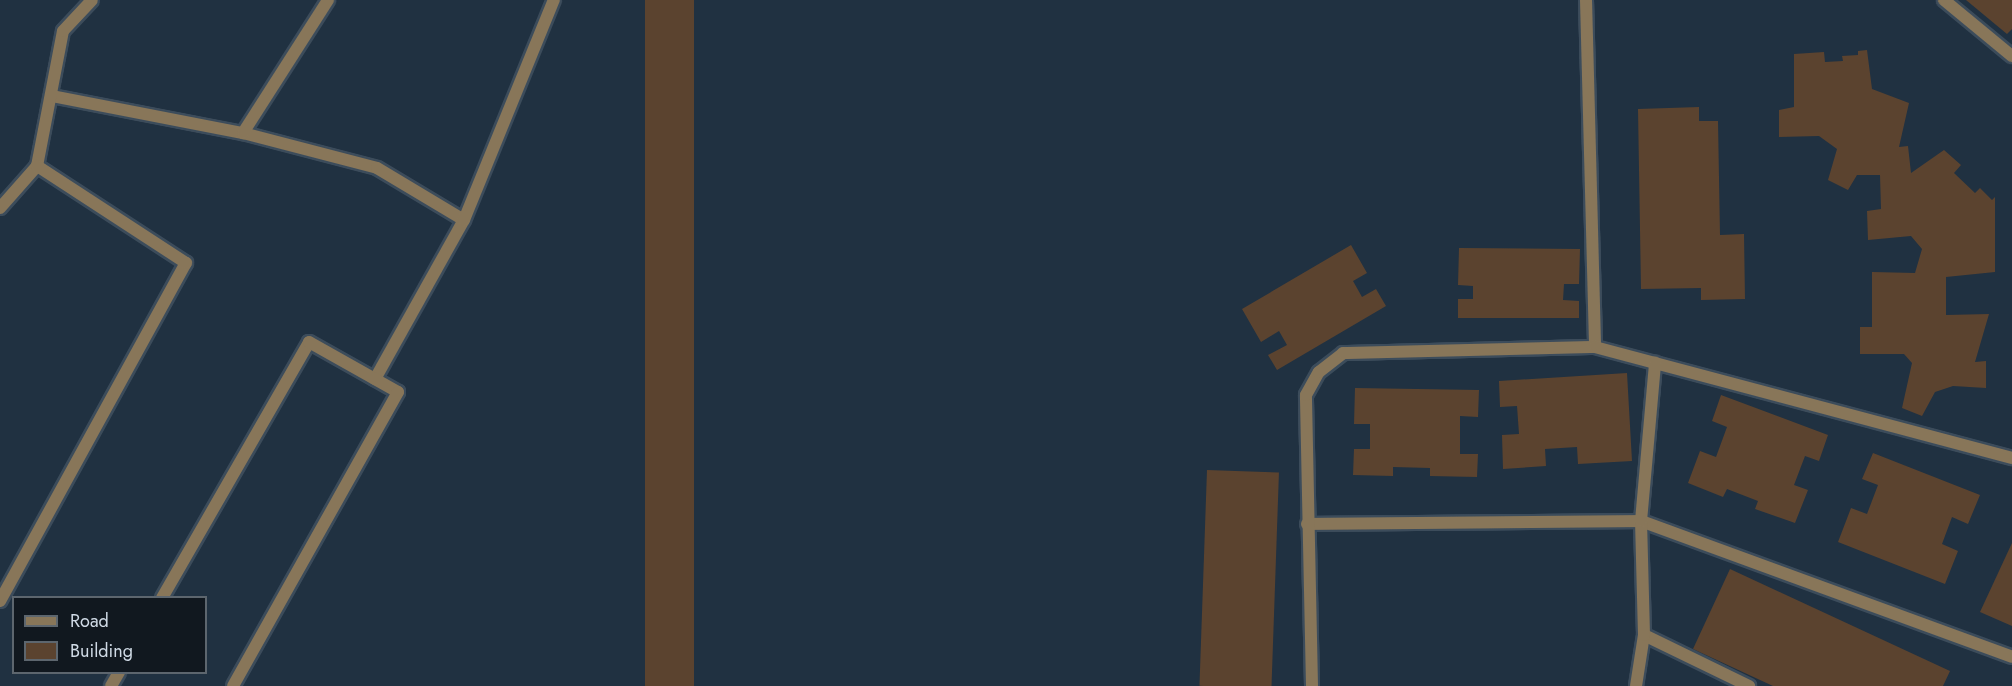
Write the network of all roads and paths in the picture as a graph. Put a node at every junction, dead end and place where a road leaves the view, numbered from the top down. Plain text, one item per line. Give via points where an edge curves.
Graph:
1 (92, 0) edge
2 (328, 0) edge
3 (554, 0) edge
4 (1586, 0) edge
5 (1944, 0) edge
6 (2012, 56) edge
7 (52, 96) junction
8 (243, 133) junction
9 (36, 166) junction
10 (0, 208) edge
11 (464, 220) junction
12 (1595, 347) junction
13 (1655, 363) junction
14 (375, 379) junction
15 (2012, 458) edge
16 (1641, 521) junction
17 (1307, 525) junction
18 (163, 596) edge
19 (0, 601) edge
20 (1644, 635) junction
21 (2012, 657) edge
22 (1636, 683) edge
23 (233, 686) edge
24 (1312, 686) edge
25 (1749, 686) edge

1 - 7 street via 63,31
2 - 8 street
3 - 11 street
4 - 12 street
5 - 6 street
7 - 8 street
7 - 9 street
8 - 11 street via 377,168
9 - 10 street
9 - 19 street via 186,263
11 - 14 street
12 - 13 street
12 - 17 street via 1342,353 1319,372 1306,394
13 - 15 street
13 - 16 street
14 - 18 street via 309,342
14 - 23 street via 398,392
16 - 17 street
16 - 20 street
16 - 21 street
17 - 24 street
20 - 22 street
20 - 25 street

